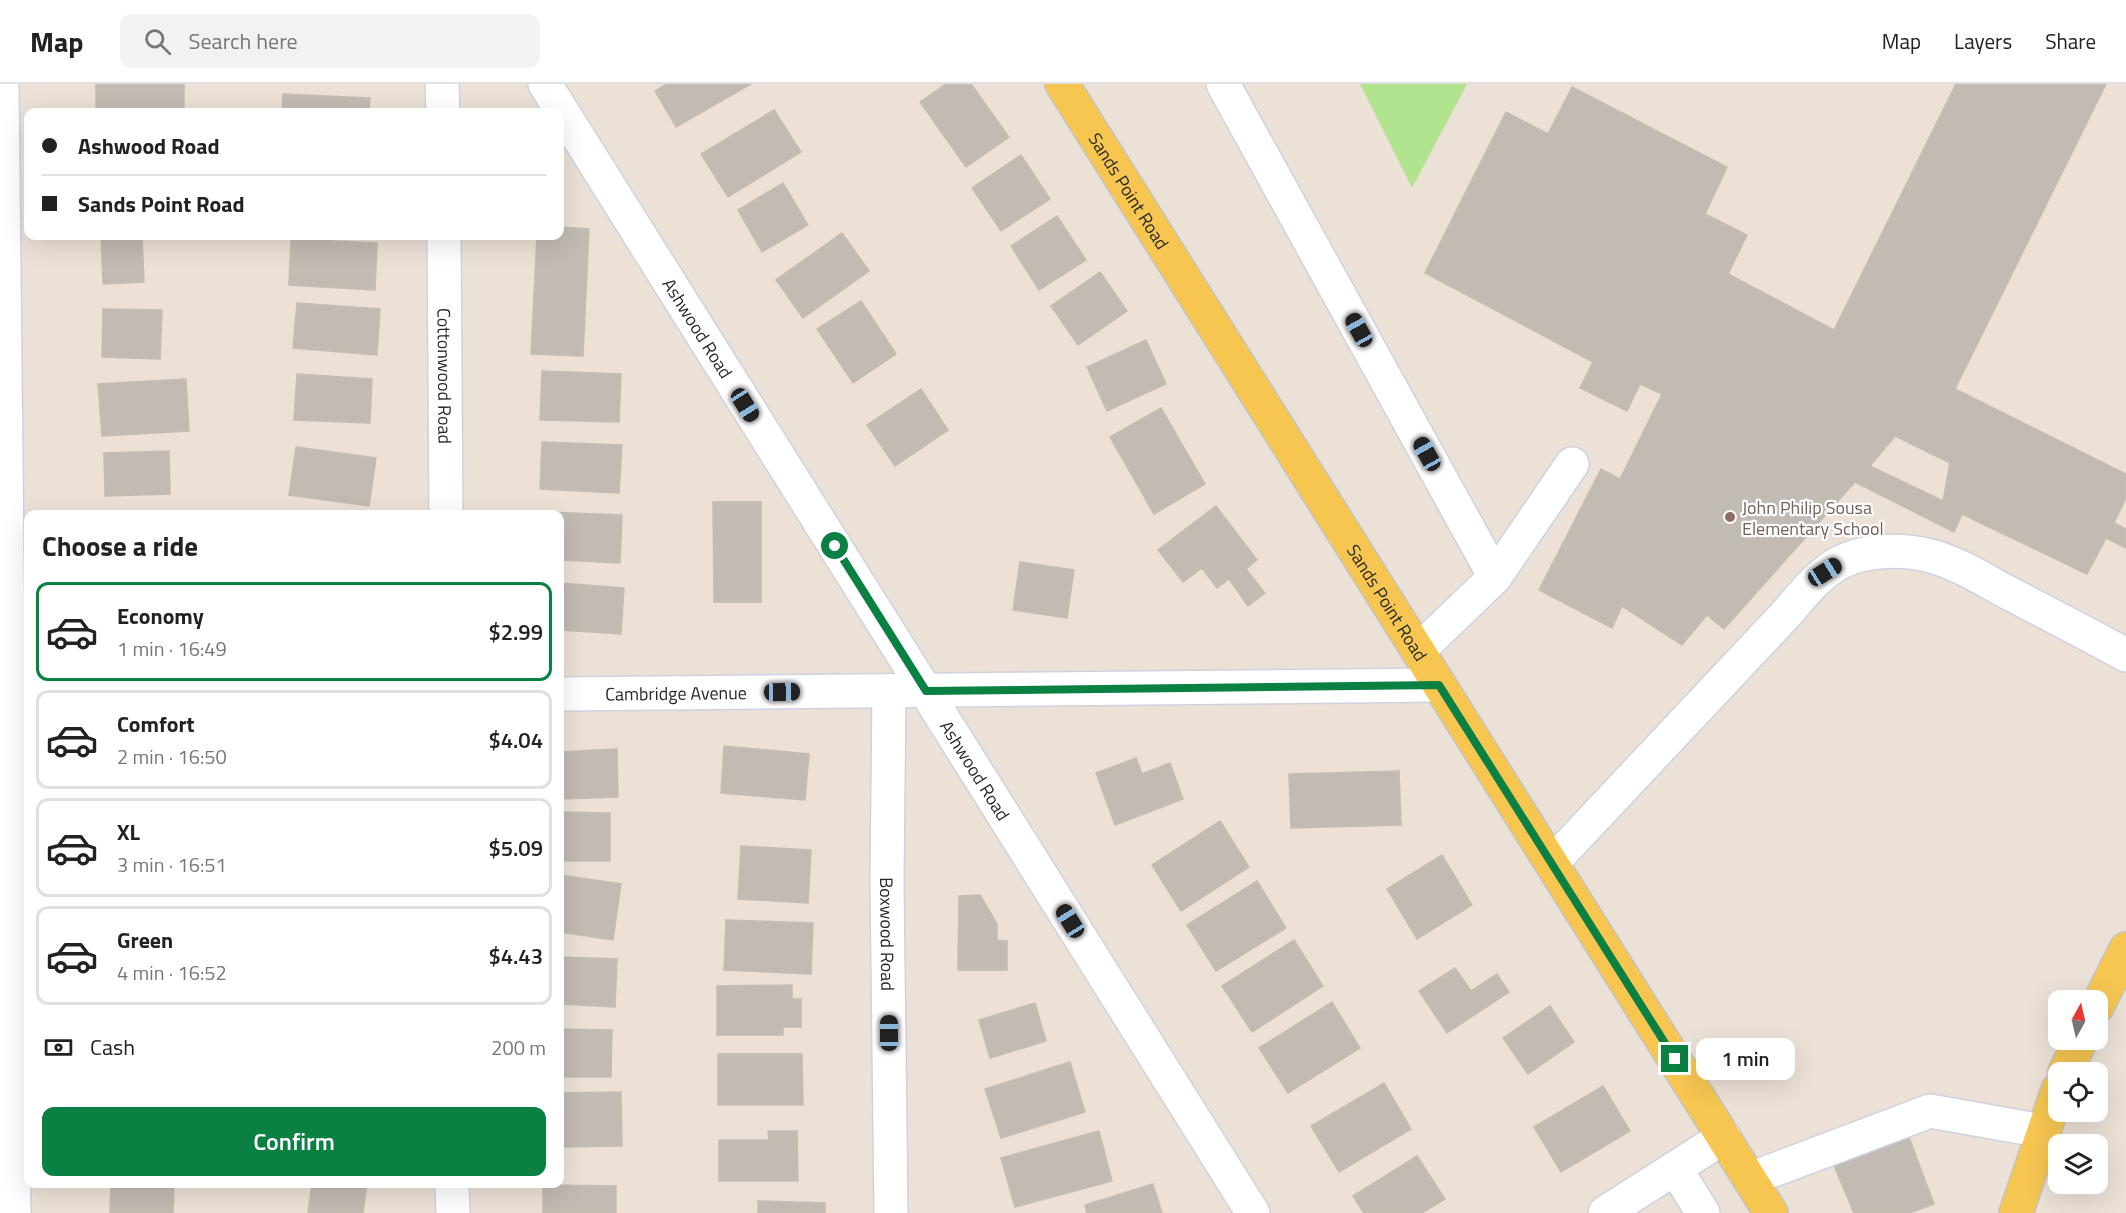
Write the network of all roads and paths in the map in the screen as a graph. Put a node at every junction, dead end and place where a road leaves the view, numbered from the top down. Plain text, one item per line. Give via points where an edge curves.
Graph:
1 (2, 84) edge
2 (442, 84) edge
3 (545, 84) edge
4 (1062, 84) edge
5 (1224, 84) edge
6 (442, 108) edge
7 (560, 108) edge
8 (564, 114) edge
9 (444, 240) edge
10 (1572, 464) dead end
11 (446, 510) edge
12 (1495, 577) junction
13 (1418, 651) junction
14 (2126, 654) edge
15 (1439, 685) junction
16 (889, 691) junction
17 (926, 691) junction
18 (564, 694) edge
19 (12, 699) edge
20 (1551, 863) junction
21 (2126, 949) edge
22 (2106, 990) edge
23 (2048, 1117) edge
24 (2043, 1131) junction
25 (1724, 1137) junction
26 (1675, 1168) junction
27 (1750, 1179) junction
28 (452, 1188) edge
29 (2017, 1212) edge
30 (14, 1213) edge
31 (453, 1213) edge
32 (891, 1213) edge
33 (1253, 1213) edge
34 (1605, 1213) edge
35 (1703, 1213) edge
36 (1772, 1213) edge

1 - 19 street
2 - 6 street
3 - 7 street, Ashwood Road
4 - 13 main road, Sands Point Road
5 - 12 street
8 - 17 street, Ashwood Road
9 - 11 street, Cottonwood Road
10 - 12 street
12 - 13 street
13 - 15 main road, Sands Point Road
14 - 20 street via 1948,561 1913,552 1869,553 1842,562 1805,592
15 - 17 street, Cambridge Avenue
15 - 20 main road, Sands Point Road
16 - 17 street, Cambridge Avenue
16 - 18 street, Cambridge Avenue
16 - 32 street, Boxwood Road
17 - 33 street, Ashwood Road
19 - 30 street
20 - 25 main road, Sands Point Road
21 - 22 main road
23 - 24 main road
24 - 27 street via 1930,1112
24 - 29 main road
25 - 26 street
25 - 27 main road, Sands Point Road
26 - 34 street
26 - 35 street
27 - 36 main road, Sands Point Road
28 - 31 street

